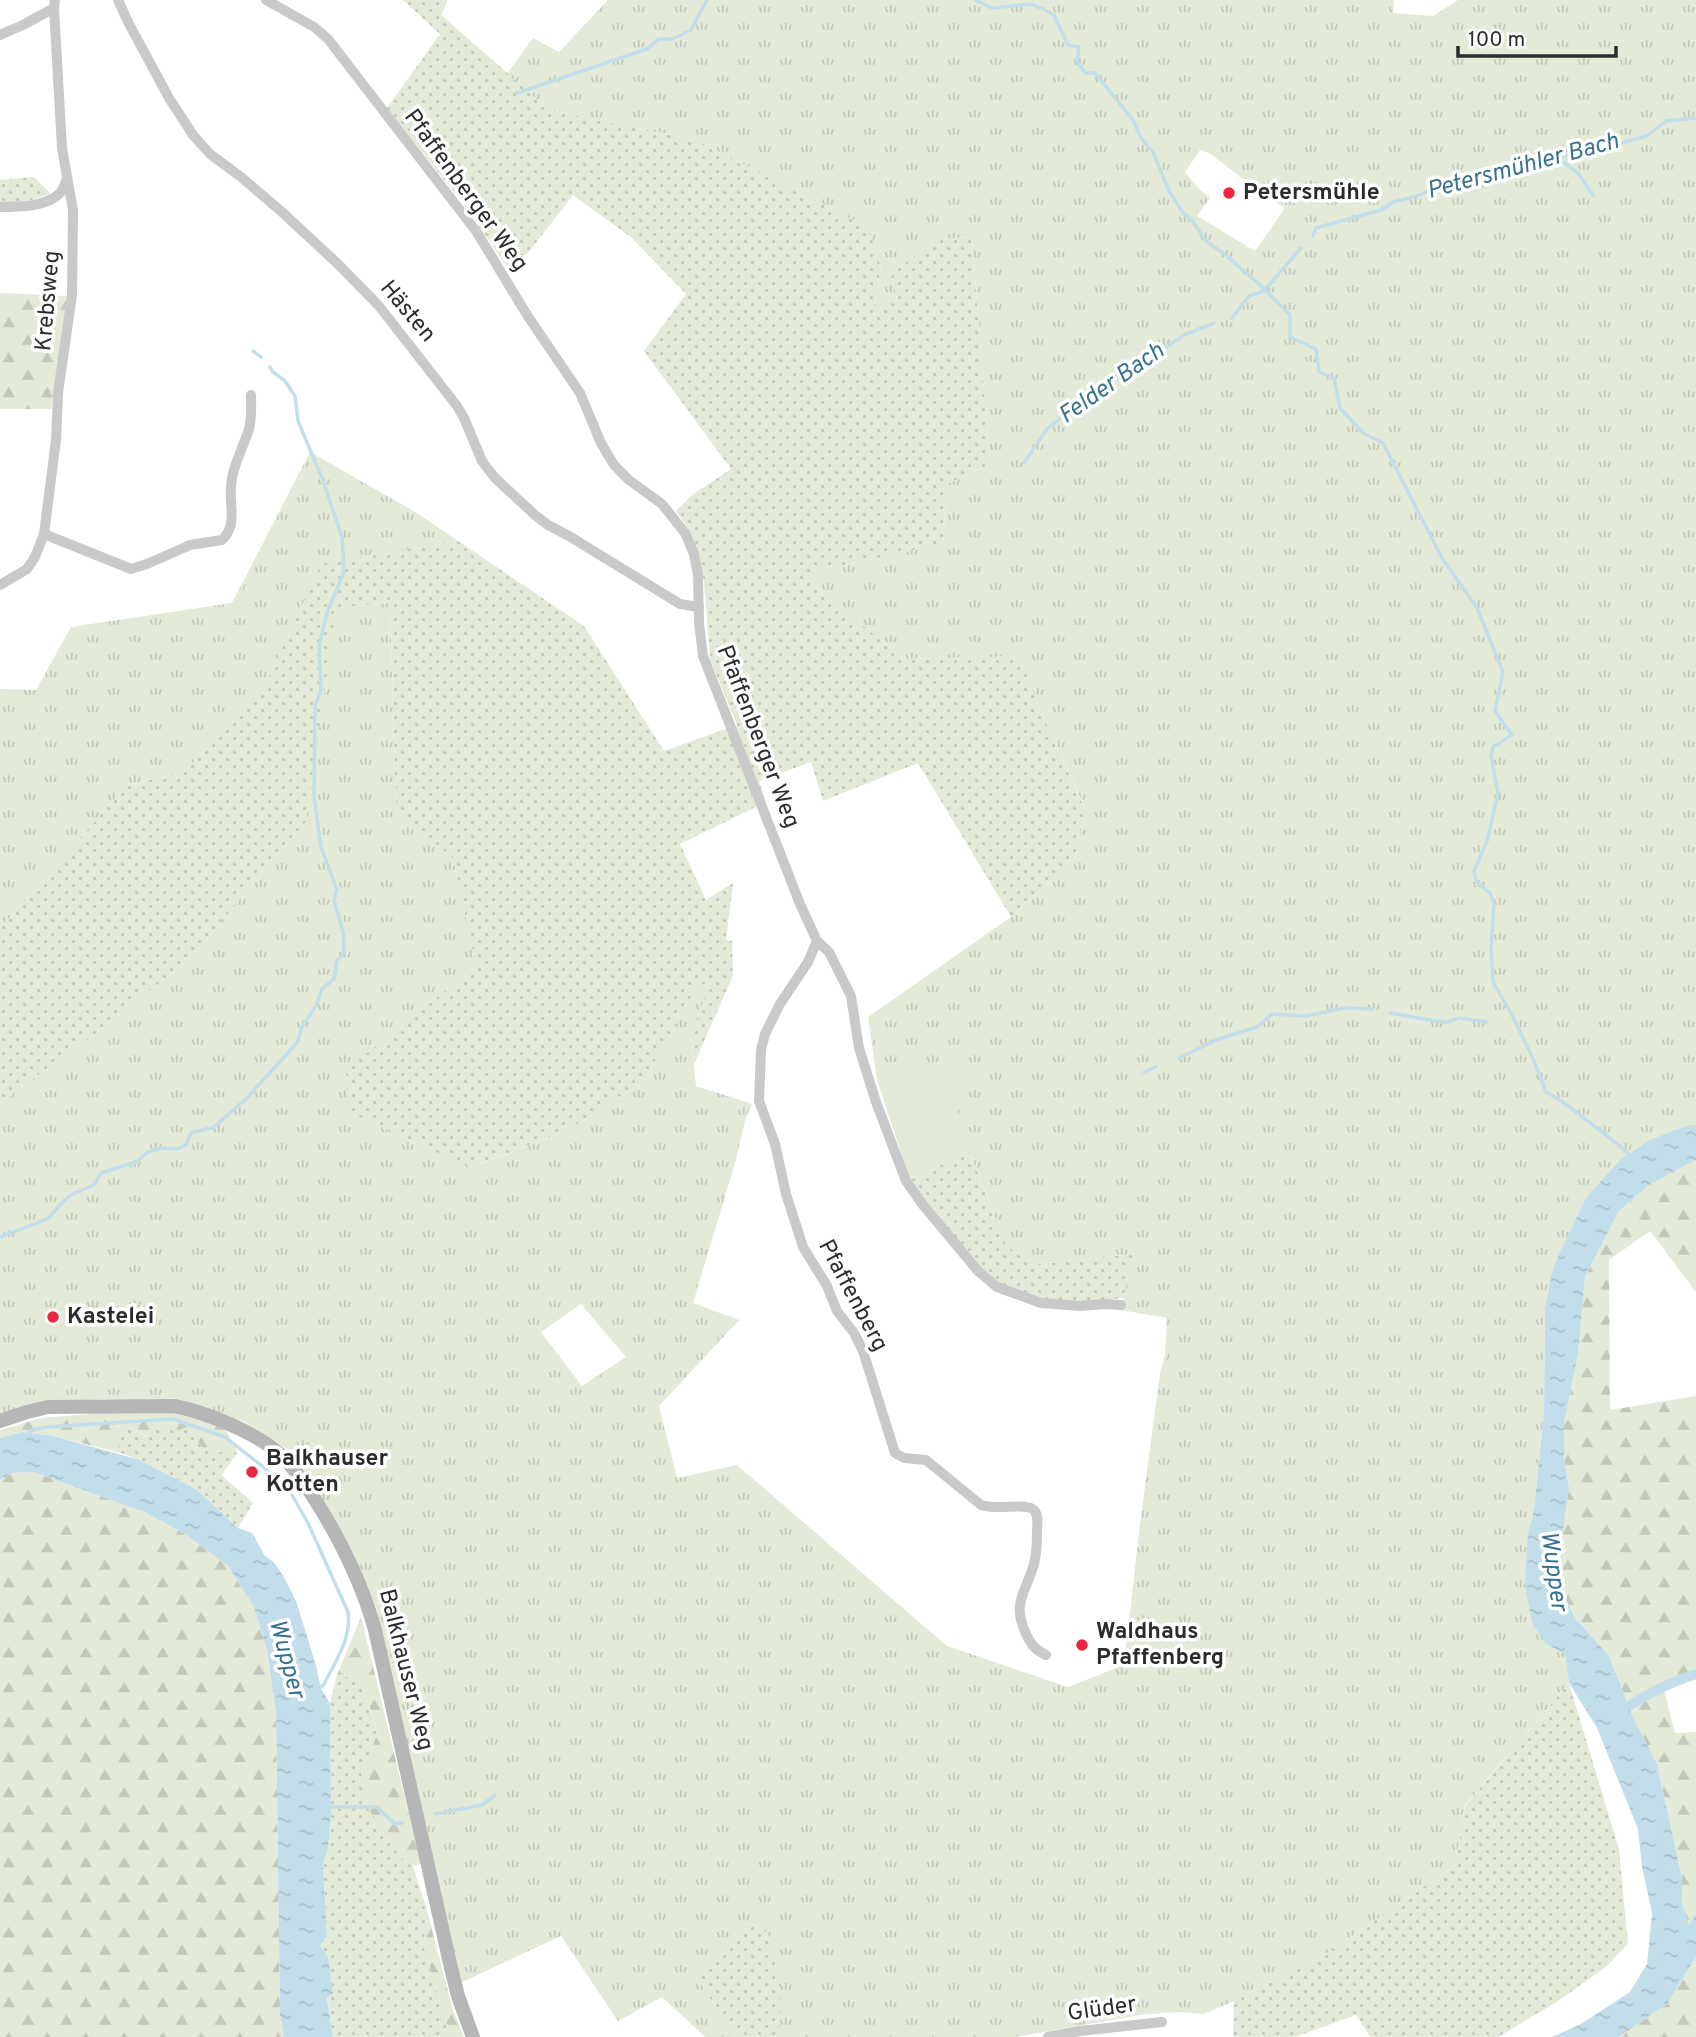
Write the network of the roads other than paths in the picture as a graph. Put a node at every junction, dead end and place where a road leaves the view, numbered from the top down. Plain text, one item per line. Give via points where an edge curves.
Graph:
1 (118, 0) edge
2 (266, 0) edge
3 (55, 4) edge
4 (0, 35) edge
5 (67, 177) junction
6 (0, 207) edge
7 (251, 395) dead end
8 (44, 534) junction
9 (0, 585) edge
10 (699, 607) junction
11 (817, 941) junction
12 (1121, 1305) dead end
13 (0, 1421) edge
14 (1046, 1654) dead end
15 (1162, 2022) dead end
16 (473, 2037) edge
17 (1048, 2037) edge

1 - 10 street, Hästen via 193,135 329,255 391,318 457,406 479,456 495,478 548,525 680,604
2 - 10 street, Pfaffenberger Weg via 323,33 476,231 580,393 610,458 629,480 662,504 685,533 697,566
3 - 4 street
3 - 5 street, Krebsweg
5 - 6 street via 53,198
5 - 8 street, Krebsweg via 73,210 73,281
7 - 8 street via 249,429 230,487 233,517 222,540 190,545 131,569
8 - 9 street, Krebsweg via 31,565
10 - 11 street, Pfaffenberger Weg via 703,656
11 - 12 street, Pfaffenberger Weg via 830,952 851,996 863,1062 906,1181 946,1233 978,1271 1019,1296 1070,1306
11 - 14 street, Pfaffenberg via 768,1026 761,1050 759,1101 794,1220 803,1247 863,1350 895,1453 926,1460 990,1508 1027,1506 1034,1511 1038,1518 1034,1563 1018,1612 1032,1646
13 - 16 main road, Balkhauser Weg via 48,1407 174,1406 252,1435 273,1448 295,1471 342,1547 369,1606 451,1968
15 - 17 street, Glüder

